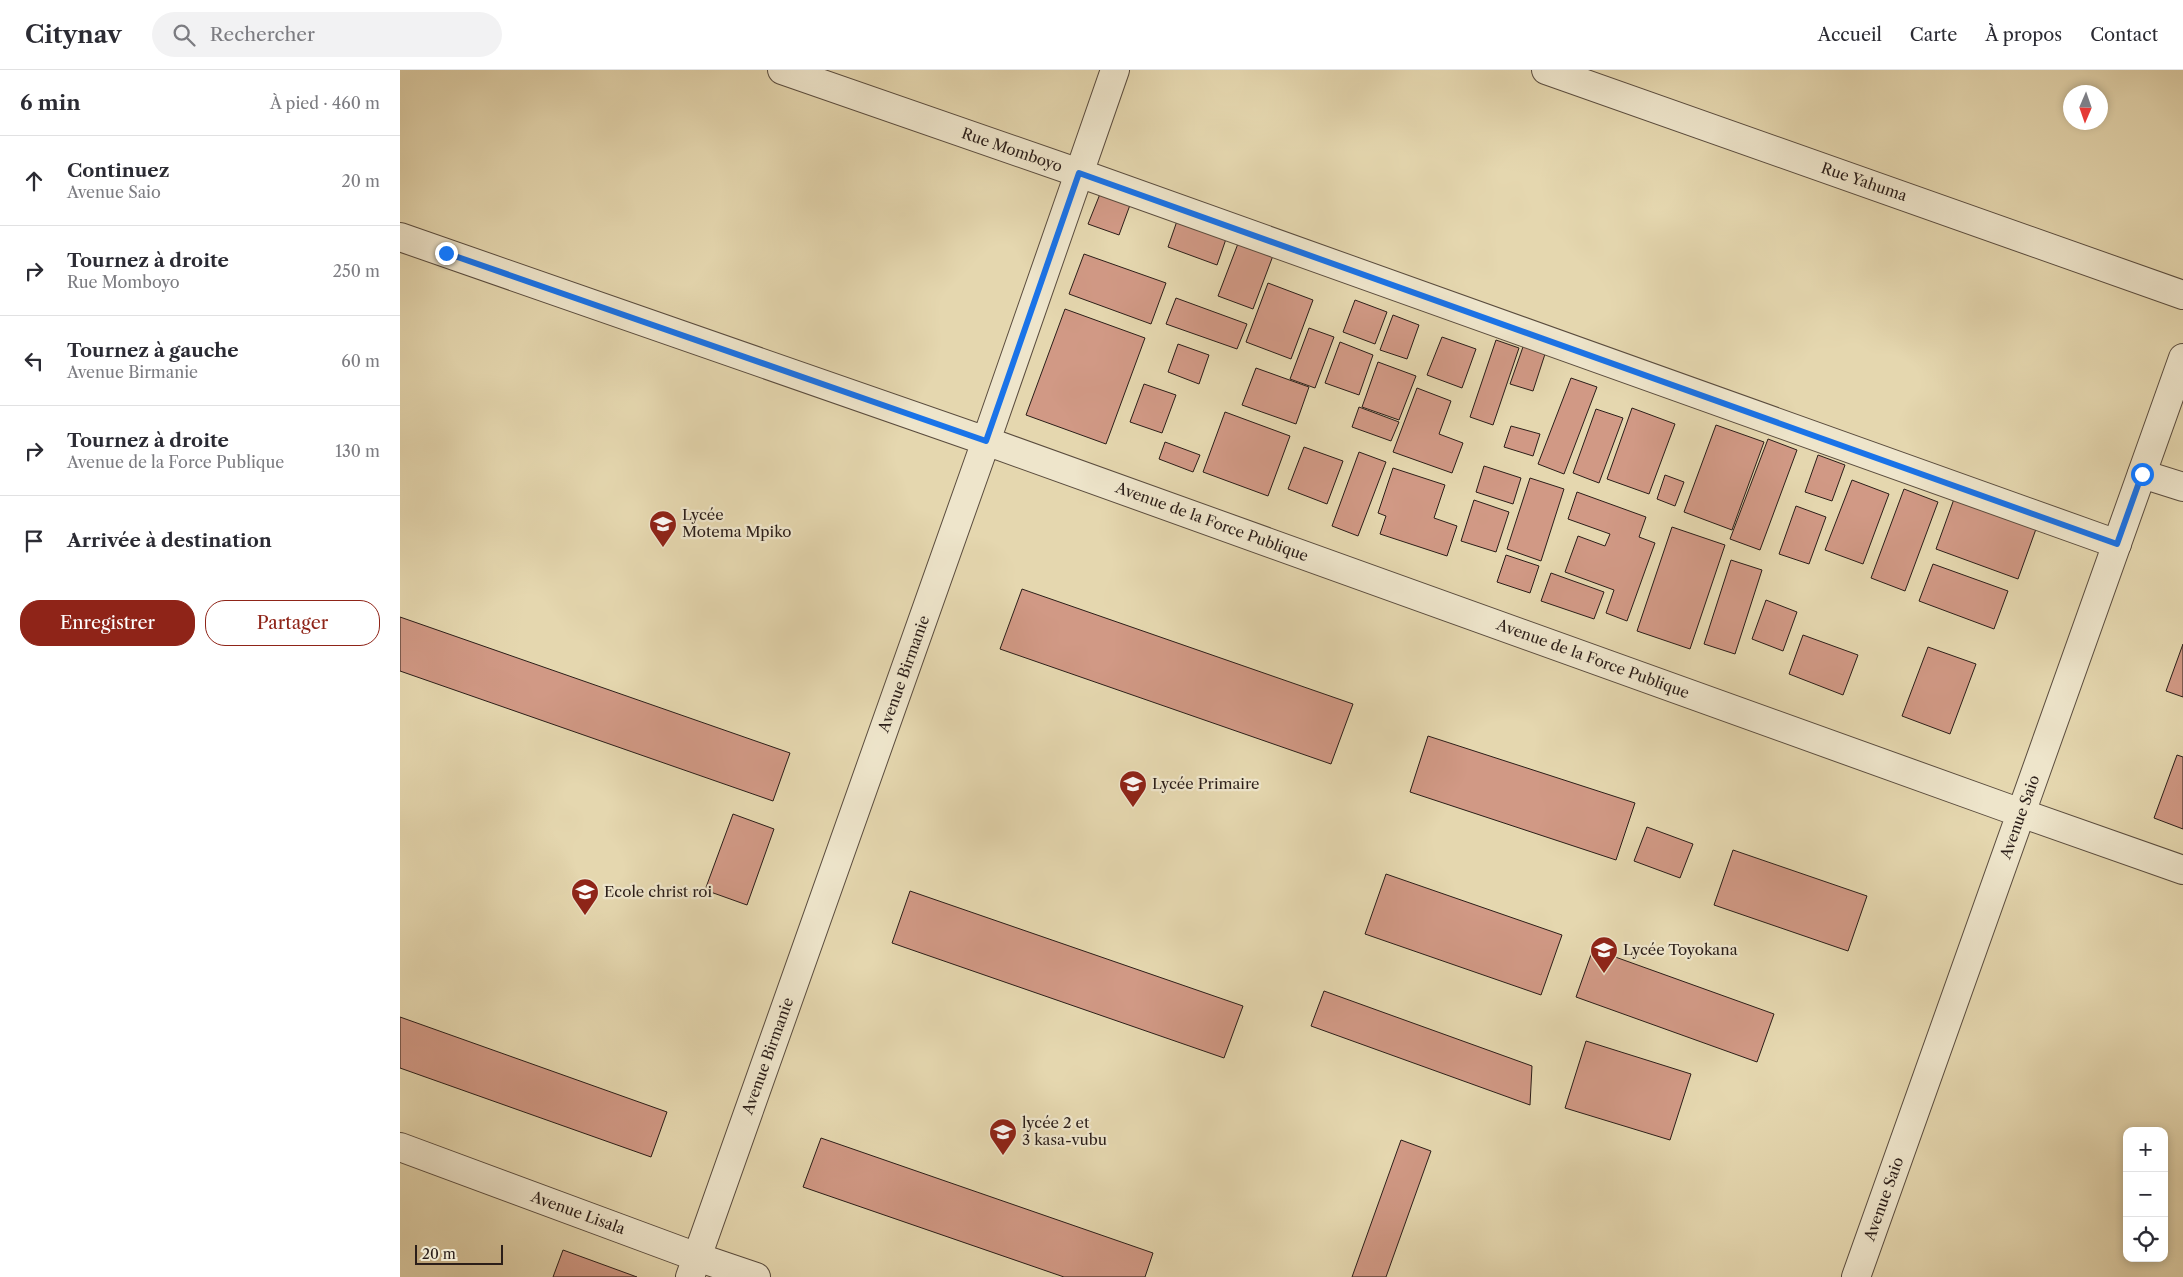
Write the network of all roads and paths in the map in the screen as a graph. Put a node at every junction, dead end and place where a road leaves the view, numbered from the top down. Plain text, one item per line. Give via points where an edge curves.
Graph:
1 (782, 70) edge
2 (1115, 70) edge
3 (1546, 70) edge
4 (1079, 173) junction
5 (400, 237) edge
6 (2183, 295) edge
7 (2183, 358) edge
8 (986, 441) junction
9 (2142, 474) junction
10 (2183, 487) edge
11 (2117, 544) junction
12 (2021, 813) junction
13 (2183, 870) edge
14 (400, 1147) edge
15 (693, 1267) edge
16 (756, 1277) edge
17 (1856, 1277) edge

1 - 4 street, Rue Momboyo
2 - 4 street, Avenue Birmanie
3 - 6 street, Rue Yahuma
4 - 8 street, Avenue Birmanie
4 - 11 street, Rue Momboyo
5 - 8 street, Avenue de la Force Publique
7 - 9 street, Avenue Saio
8 - 12 street, Avenue de la Force Publique
8 - 15 street, Avenue Birmanie
9 - 10 street
9 - 11 street, Avenue Saio
11 - 12 street, Avenue Saio
12 - 13 street, Avenue de la Force Publique
12 - 17 street, Avenue Saio
14 - 15 street, Avenue Lisala
15 - 16 street, Avenue Lisala

